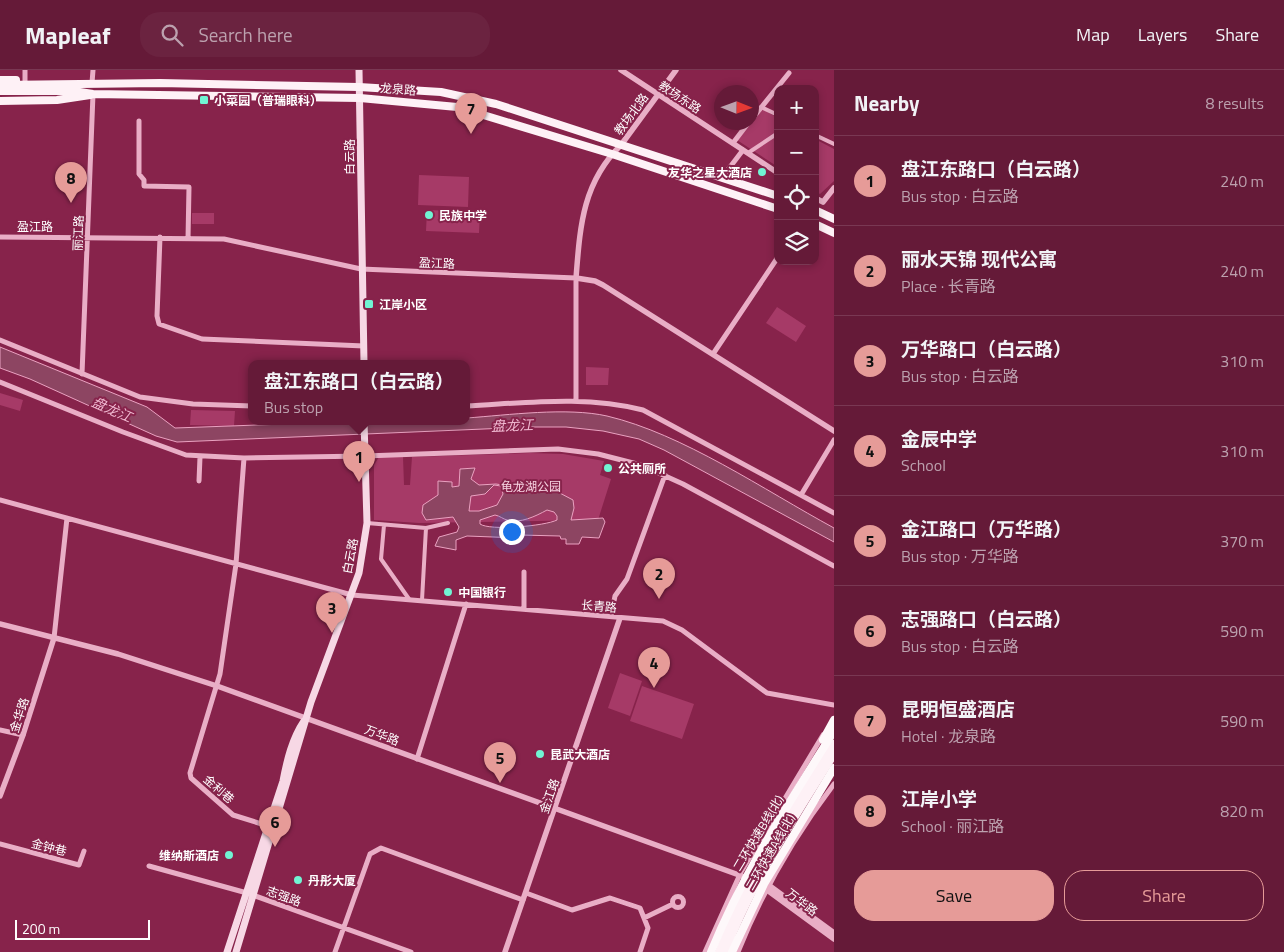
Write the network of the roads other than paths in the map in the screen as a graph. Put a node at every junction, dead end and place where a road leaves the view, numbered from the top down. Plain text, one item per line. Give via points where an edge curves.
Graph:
1 (25, 70) edge
2 (93, 70) edge
3 (358, 70) edge
4 (621, 70) edge
5 (676, 70) edge
6 (789, 73) dead end
7 (0, 80) edge
8 (25, 81) junction
9 (92, 83) junction
10 (40, 84) junction
11 (0, 85) edge
12 (359, 87) junction
13 (0, 91) edge
14 (92, 94) junction
15 (657, 94) junction
16 (0, 96) edge
17 (360, 98) junction
18 (0, 101) edge
19 (762, 107) junction
20 (759, 111) edge
21 (774, 113) edge
22 (139, 121) dead end
23 (743, 130) edge
24 (774, 135) edge
25 (819, 137) edge
26 (733, 143) junction
27 (834, 144) edge
28 (620, 145) junction
29 (745, 151) junction
30 (612, 154) junction
31 (774, 170) edge
32 (725, 179) junction
33 (834, 188) edge
34 (774, 195) edge
35 (819, 200) edge
36 (823, 202) junction
37 (774, 208) edge
38 (819, 212) edge
39 (834, 219) edge
40 (819, 226) edge
41 (834, 232) edge
42 (88, 236) junction
43 (0, 237) edge
44 (160, 238) junction
45 (188, 239) junction
46 (774, 263) edge
47 (361, 269) junction
48 (576, 278) junction
49 (0, 340) edge
50 (364, 346) junction
51 (713, 354) junction
52 (364, 360) edge
53 (82, 374) junction
54 (0, 382) edge
55 (576, 400) junction
56 (248, 406) edge
57 (470, 406) edge
58 (364, 425) edge
59 (834, 431) edge
60 (834, 440) edge
61 (365, 456) junction
62 (200, 457) junction
63 (244, 458) junction
64 (664, 475) junction
65 (199, 482) dead end
66 (801, 495) junction
67 (0, 500) edge
68 (834, 513) edge
69 (67, 518) junction
70 (367, 523) junction
71 (448, 524) dead end
72 (384, 525) junction
73 (426, 528) junction
74 (236, 564) junction
75 (834, 566) edge
76 (524, 572) dead end
77 (352, 594) junction
78 (409, 600) junction
79 (422, 600) junction
80 (466, 604) junction
81 (524, 609) junction
82 (611, 617) junction
83 (620, 618) junction
84 (0, 624) edge
85 (54, 638) junction
86 (217, 686) junction
87 (834, 700) edge
88 (820, 702) junction
89 (834, 705) edge
90 (834, 716) edge
91 (307, 717) junction
92 (834, 720) edge
93 (0, 730) edge
94 (834, 731) edge
95 (24, 735) junction
96 (834, 744) edge
97 (834, 754) edge
98 (417, 758) junction
99 (830, 765) edge
100 (834, 784) edge
101 (0, 796) edge
102 (798, 800) junction
103 (555, 810) junction
104 (268, 826) junction
105 (0, 844) edge
106 (84, 851) dead end
107 (149, 866) dead end
108 (740, 874) junction
109 (756, 880) junction
110 (768, 887) junction
111 (526, 893) junction
112 (250, 895) junction
113 (523, 900) junction
114 (673, 904) dead end
115 (644, 918) junction
116 (343, 928) junction
117 (834, 933) edge
118 (834, 939) edge
119 (227, 952) edge
120 (236, 952) edge
121 (335, 952) edge
122 (411, 952) edge
123 (505, 952) edge
124 (640, 952) edge
125 (705, 952) edge
126 (711, 952) edge
127 (719, 952) edge
128 (725, 952) edge
129 (732, 952) edge
130 (738, 952) edge

1 - 8 street
2 - 9 street
3 - 12 main road, 白云路
4 - 15 street, 教场东路
5 - 15 street, 教场北路
6 - 19 street
7 - 8 main road
8 - 10 main road
9 - 10 main road, 龙泉路
9 - 12 main road, 龙泉路
10 - 11 main road, 龙泉路
12 - 17 main road, 白云路
12 - 28 main road, 龙泉路 via 467,97
13 - 14 main road, 龙泉路
14 - 16 main road
14 - 17 main road, 龙泉路
14 - 18 main road via 57,100
14 - 42 street, 丽江路
15 - 26 street, 教场东路
15 - 28 street, 教场北路
17 - 30 main road, 龙泉路 via 457,107
17 - 47 main road, 白云路
19 - 20 street
19 - 21 street
22 - 45 street via 139,174 144,186 189,187
23 - 26 street
24 - 29 street
25 - 27 street
26 - 29 street, 教场东路
28 - 30 street, 教场北路
28 - 32 main road, 龙泉路
29 - 31 street, 教场东路
29 - 32 street via 727,171
30 - 37 main road, 龙泉路
30 - 48 street, 教场北路 via 583,209
32 - 34 main road, 龙泉路
33 - 36 street
35 - 36 street
36 - 38 street
38 - 39 main road
40 - 41 main road
42 - 43 street, 盈江路
42 - 44 street, 盈江路
42 - 53 street, 丽江路
44 - 45 street, 盈江路
44 - 50 street via 159,324 202,339
45 - 47 street, 盈江路 via 235,241
46 - 51 street
47 - 48 street, 盈江路
47 - 50 main road, 白云路
48 - 51 street, 盈江路 via 603,285
48 - 55 street
49 - 53 street
50 - 52 main road, 白云路
51 - 59 street, 盈江路
53 - 56 street via 160,401
54 - 62 street via 173,452
55 - 57 street
55 - 66 street via 643,410
58 - 61 main road, 白云路
60 - 66 street
61 - 63 street
61 - 64 street via 558,449 618,459
61 - 70 main road, 白云路
62 - 63 street
62 - 65 street
63 - 74 street
64 - 75 street
64 - 82 street via 627,579 615,596
66 - 68 street
67 - 69 street, 长青路
69 - 74 street, 长青路
69 - 85 street
70 - 72 street
70 - 77 main road, 白云路 via 359,573
71 - 73 street
72 - 73 street
72 - 78 street via 381,559
73 - 79 street
74 - 77 street, 长青路
74 - 86 street
76 - 81 street
77 - 78 street, 长青路
77 - 91 main road, 白云路
78 - 79 street, 长青路
79 - 80 street, 长青路
80 - 81 street, 长青路
80 - 98 street
81 - 82 street, 长青路
82 - 83 street, 长青路
83 - 88 street, 长青路 via 673,624 767,694
83 - 103 street, 金江路
84 - 85 street, 万华路
85 - 86 street, 万华路 via 118,654
85 - 95 street, 金华路
86 - 91 street, 万华路
86 - 104 street, 金利巷 via 193,758 191,778 234,815
87 - 88 street
88 - 89 street
90 - 102 main road via 814,770
90 - 108 street
91 - 98 street, 万华路
91 - 104 main road, 白云路 via 297,731
91 - 112 main road, 白云路
92 - 102 highway, bridge
93 - 95 street
94 - 102 highway, 二环快速B线(北), bridge
95 - 101 street, 金华路
96 - 99 main road
97 - 99 main road
98 - 103 street, 万华路
99 - 102 main road
99 - 129 highway, 二环快速A线(北), bridge via 764,884
100 - 110 street via 806,822
102 - 109 main road
102 - 126 highway, 二环快速B线(北), bridge via 743,881
103 - 108 street, 万华路
103 - 111 street, 金江路
104 - 112 main road, 白云路
105 - 106 street, 金钟巷 via 79,864
107 - 112 street, 志强路
108 - 109 street, 万华路
108 - 125 street
109 - 110 street, 万华路
109 - 127 main road
109 - 128 main road
110 - 117 street, 万华路
110 - 118 street, 万华路
110 - 130 street
111 - 113 street, 金江路
111 - 115 street via 576,910 610,898 637,907
112 - 116 street, 志强路
112 - 119 main road, 白云路
112 - 120 main road, 白云路
113 - 116 street via 381,848 370,854
113 - 123 street, 金江路
114 - 115 street
115 - 124 street via 648,932
116 - 121 street
116 - 122 street, 志强路

